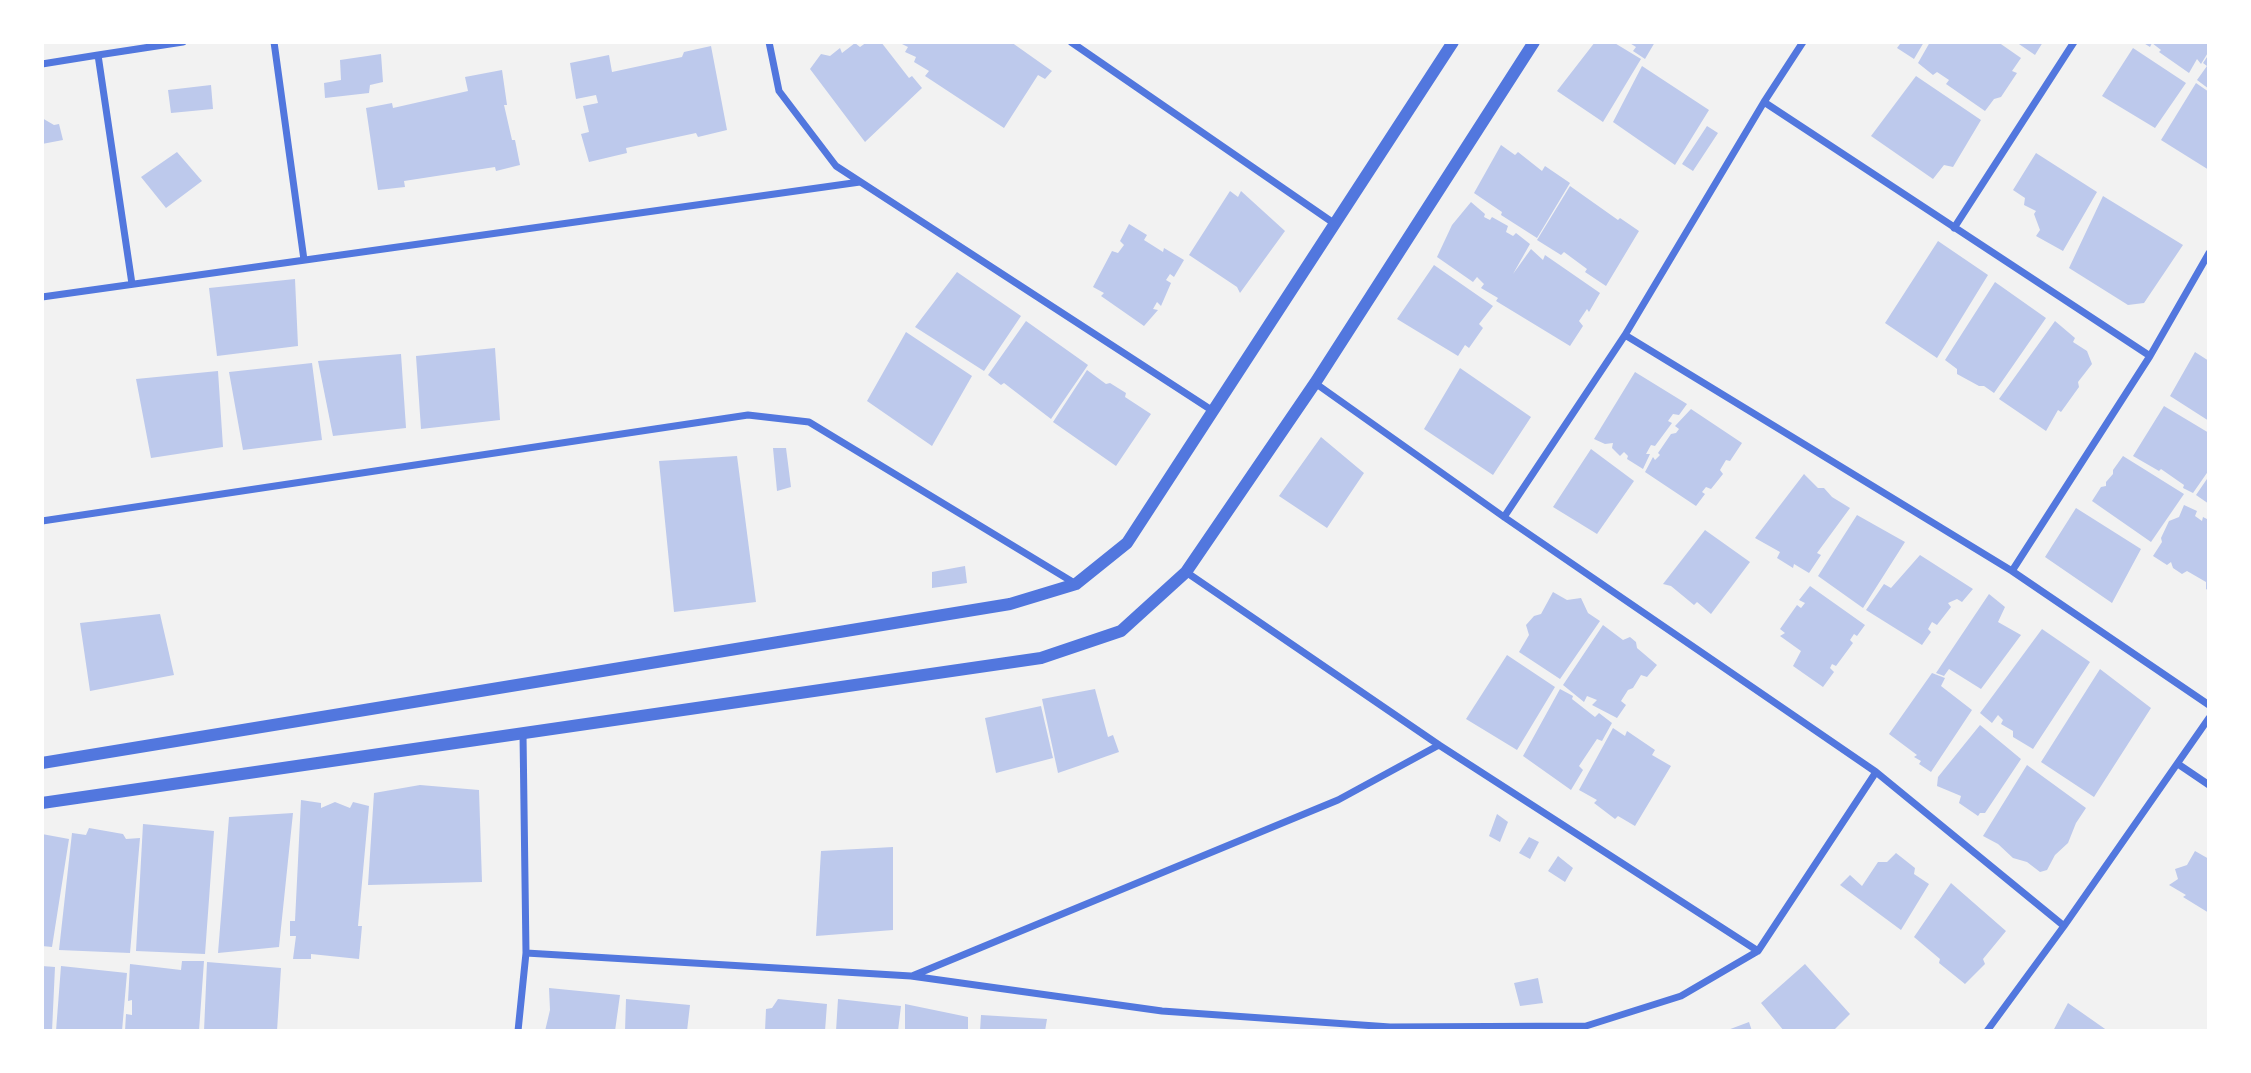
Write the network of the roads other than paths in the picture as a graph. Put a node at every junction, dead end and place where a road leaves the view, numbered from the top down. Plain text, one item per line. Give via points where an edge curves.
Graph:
1 (183, 42) edge
2 (274, 42) edge
3 (769, 42) edge
4 (1071, 42) edge
5 (1453, 42) edge
6 (1534, 42) edge
7 (1803, 42) edge
8 (2074, 42) edge
9 (98, 55) junction
10 (42, 64) edge
11 (1764, 102) junction
12 (860, 182) junction
13 (1335, 224) junction
14 (1954, 228) junction
15 (2209, 253) edge
16 (304, 260) junction
17 (132, 284) junction
18 (42, 297) edge
19 (1625, 335) junction
20 (2150, 356) junction
21 (1315, 383) junction
22 (1213, 411) junction
23 (1504, 517) junction
24 (42, 520) edge
25 (2012, 571) junction
26 (1186, 572) junction
27 (1076, 584) junction
28 (2209, 705) edge
29 (2209, 718) edge
30 (523, 734) junction
31 (1439, 745) junction
32 (42, 763) edge
33 (2178, 764) junction
34 (1876, 772) junction
35 (2209, 785) edge
36 (42, 803) edge
37 (2064, 926) junction
38 (1758, 951) junction
39 (526, 953) junction
40 (911, 976) junction
41 (518, 1031) edge
42 (1987, 1031) edge

1 - 9 street
2 - 16 street
3 - 12 street via 779,91 836,166
4 - 13 street
5 - 13 street
6 - 21 street
7 - 11 street
8 - 14 street
9 - 10 street
9 - 17 street
11 - 14 street
11 - 19 street
12 - 16 street
12 - 22 street
13 - 22 street
14 - 20 street
15 - 20 street
16 - 17 street
17 - 18 street
19 - 23 street
19 - 25 street
20 - 25 street
21 - 23 street
21 - 26 street
22 - 27 street via 1127,543
23 - 34 street
24 - 27 street via 748,415 809,422
25 - 28 street
26 - 30 street via 1121,631 1041,659
26 - 31 street
27 - 32 street via 1010,604
29 - 33 street
30 - 36 street
30 - 39 street
31 - 38 street
31 - 40 street via 1338,800
33 - 35 street
33 - 37 street
34 - 37 street
34 - 38 street
37 - 42 street
38 - 40 street via 1681,996 1586,1026 1390,1027 1162,1012
39 - 40 street
39 - 41 street

